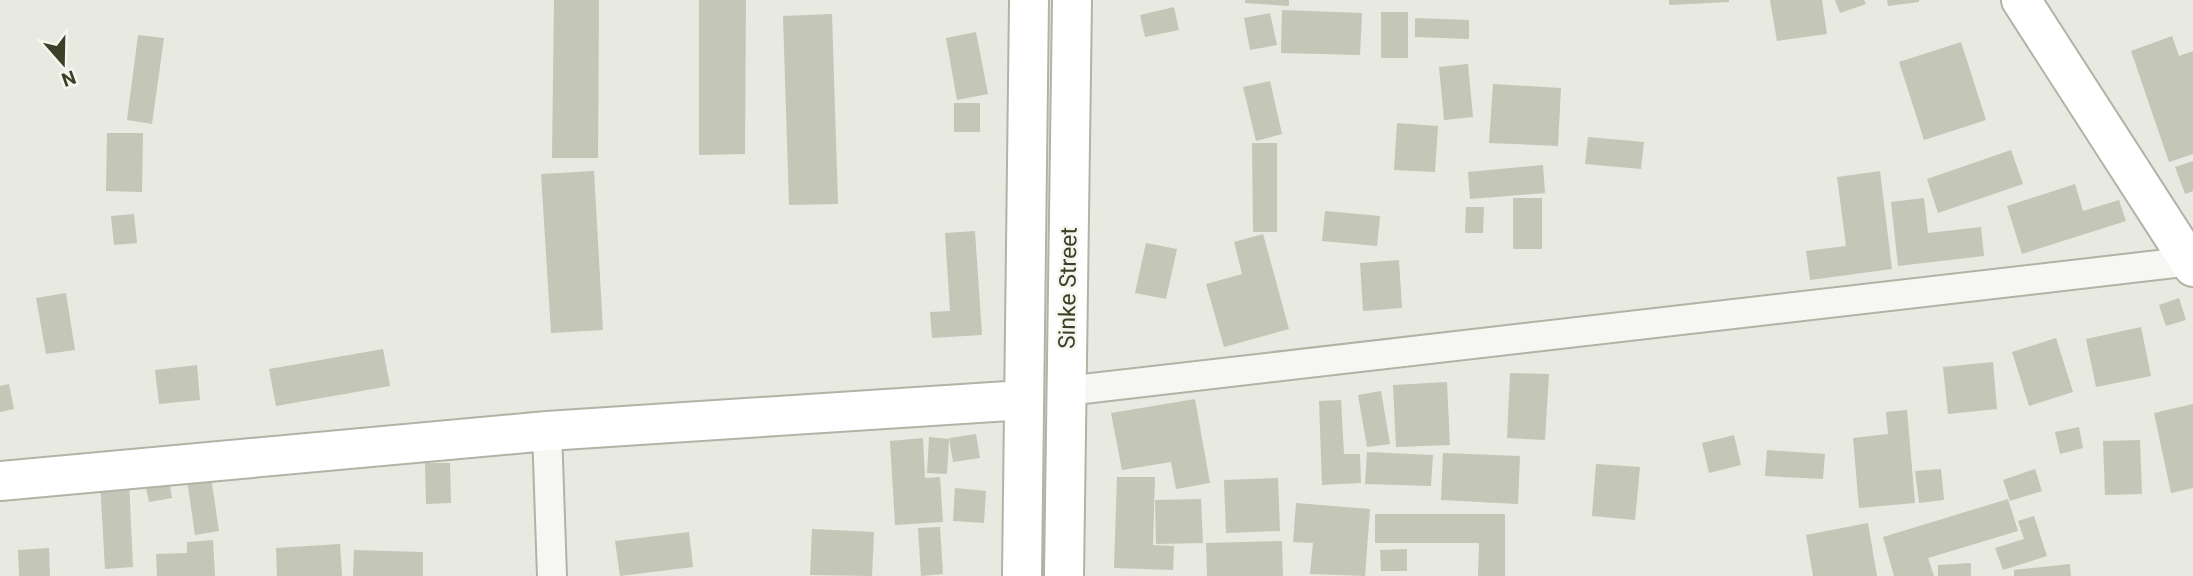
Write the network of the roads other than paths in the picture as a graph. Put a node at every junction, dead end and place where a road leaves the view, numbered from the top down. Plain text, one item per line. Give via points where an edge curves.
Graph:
1 (1029, 0) edge
2 (1072, 0) edge
3 (2021, 0) edge
4 (2192, 261) edge
5 (1066, 391) junction
6 (1024, 400) junction
7 (547, 431) junction
8 (0, 481) edge
9 (552, 576) edge
10 (1021, 576) edge
11 (1064, 576) edge

1 - 6 street, Sinke Street
2 - 5 street, Sinke Street
3 - 4 street
4 - 5 street
5 - 11 street, Sinke Street
6 - 7 street
6 - 10 street, Sinke Street
7 - 8 street
7 - 9 street

